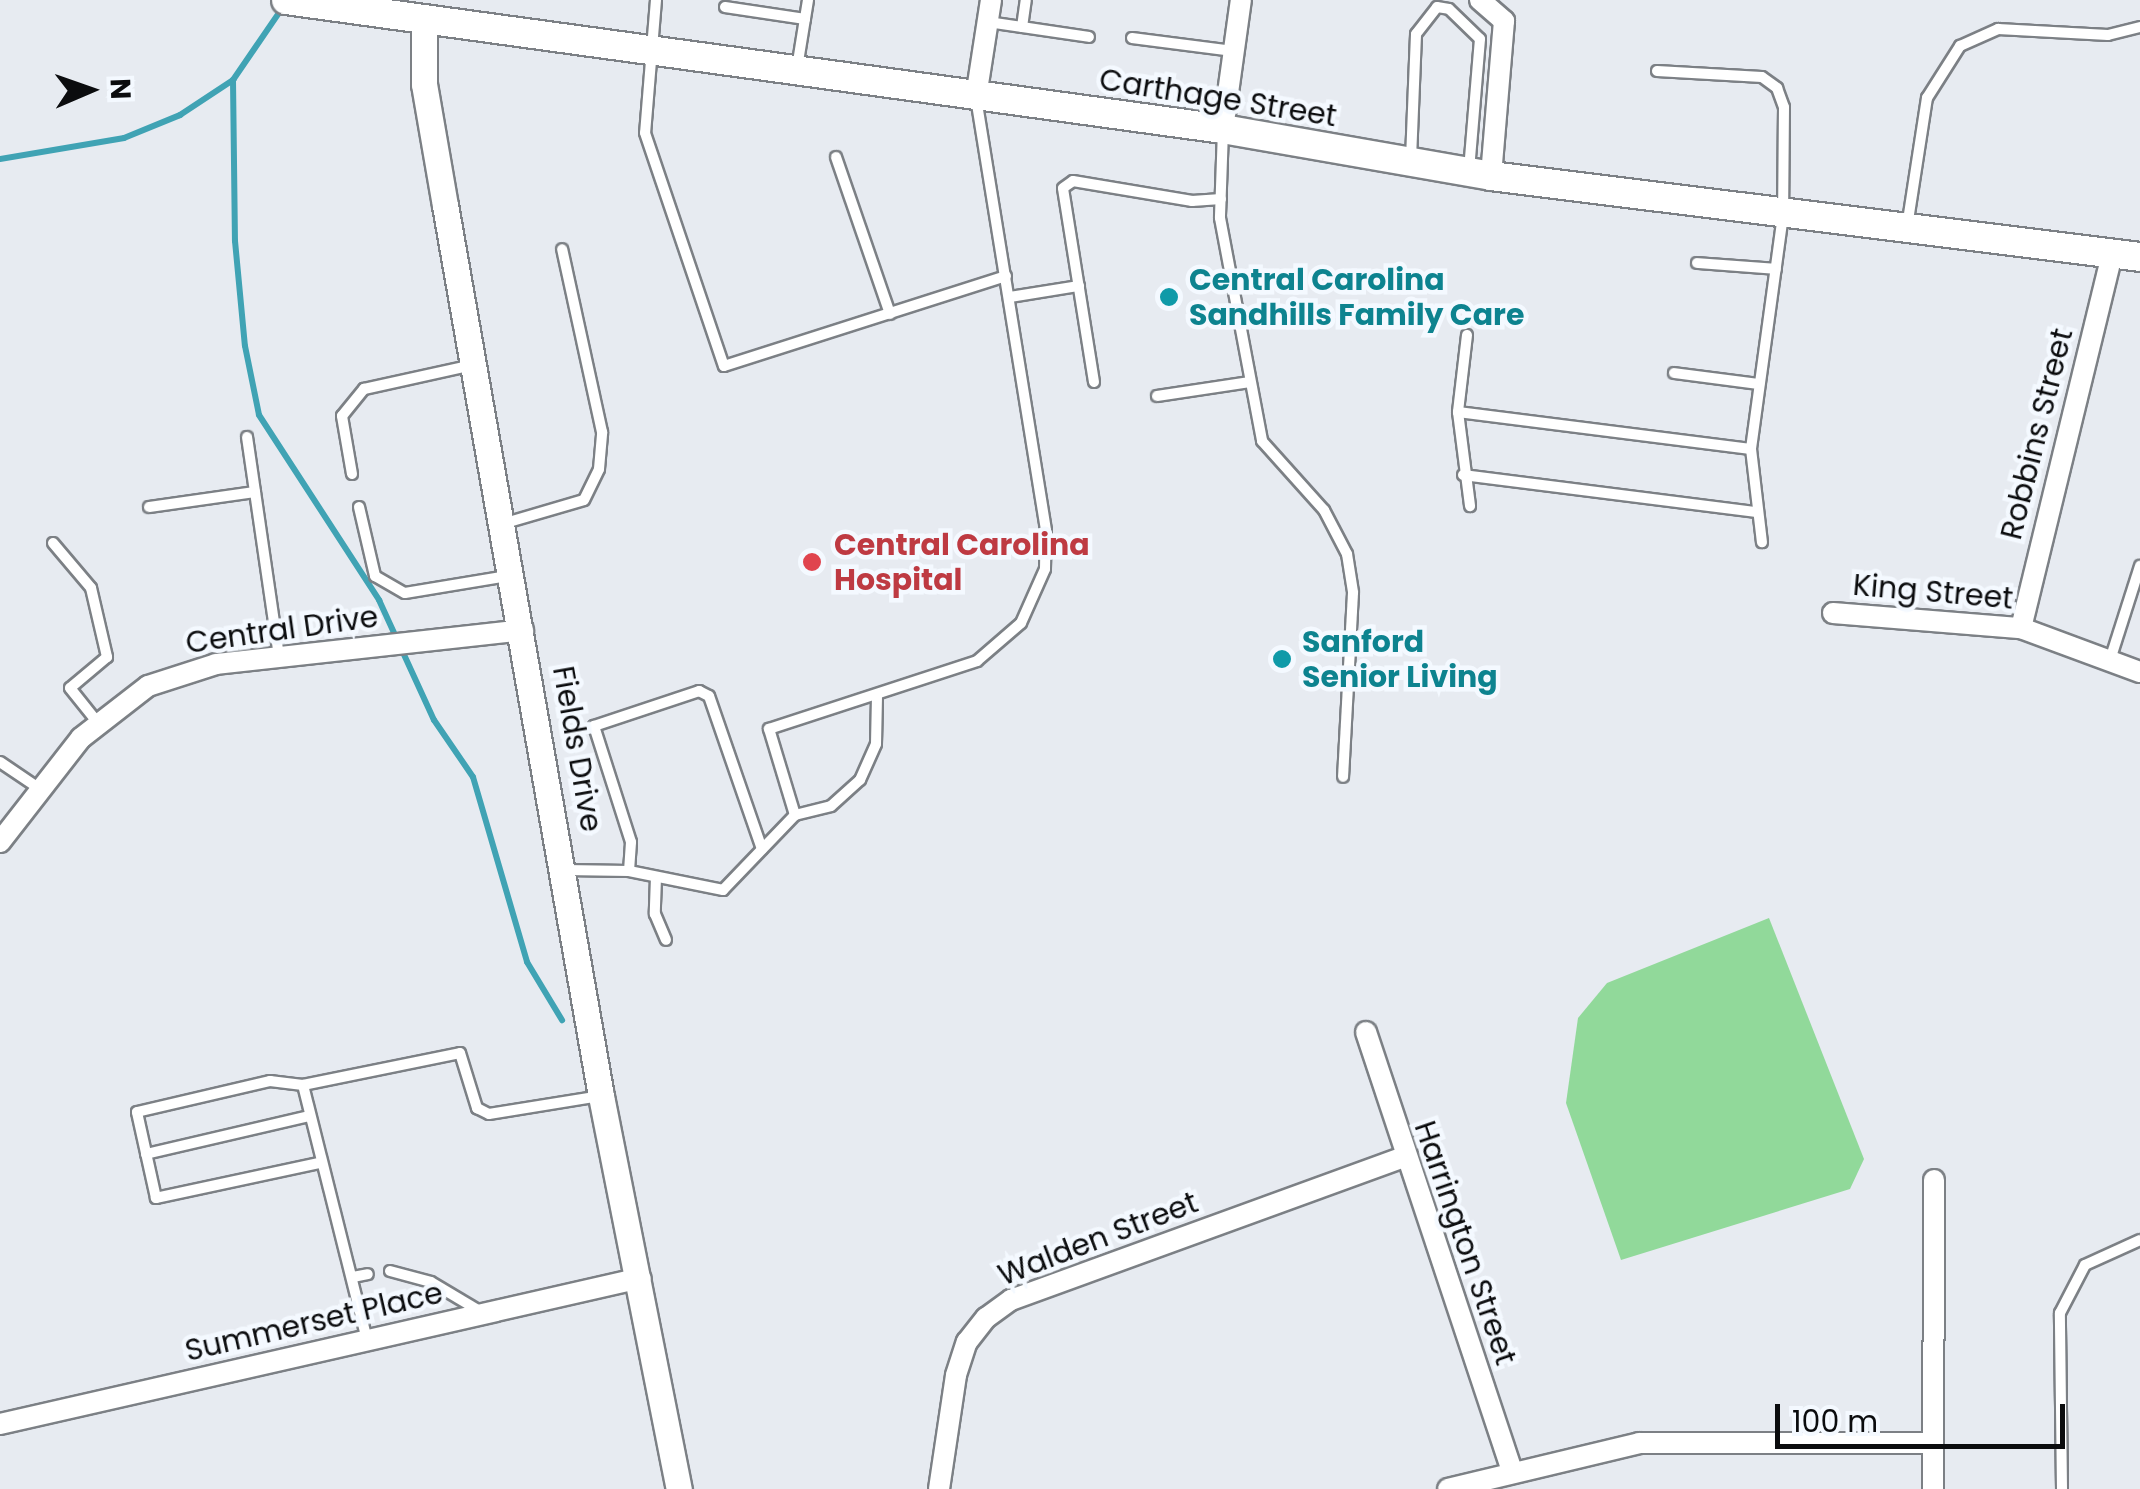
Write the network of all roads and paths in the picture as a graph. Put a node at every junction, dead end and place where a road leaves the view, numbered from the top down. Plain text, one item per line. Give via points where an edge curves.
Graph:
1 (286, 0) edge
2 (656, 0) edge
3 (808, 0) edge
4 (992, 0) edge
5 (1026, 0) edge
6 (1241, 0) edge
7 (1480, 0) edge
8 (725, 7) dead end
9 (424, 9) edge
10 (805, 19) junction
11 (988, 22) junction
12 (1022, 27) junction
13 (2140, 28) edge
14 (1088, 37) dead end
15 (1132, 38) dead end
16 (1234, 51) junction
17 (648, 53) junction
18 (1658, 71) dead end
19 (796, 73) junction
20 (976, 97) junction
21 (1223, 130) junction
22 (836, 158) dead end
23 (1412, 162) junction
24 (1480, 174) junction
25 (1221, 198) junction
26 (1784, 215) junction
27 (1907, 229) junction
28 (562, 250) dead end
29 (2126, 256) edge
30 (1697, 263) dead end
31 (1776, 269) junction
32 (1006, 276) junction
33 (1079, 286) junction
34 (1010, 297) junction
35 (890, 314) junction
36 (1467, 335) dead end
37 (474, 364) junction
38 (1674, 372) dead end
39 (1094, 382) dead end
40 (1250, 382) junction
41 (1759, 384) junction
42 (1157, 396) dead end
43 (1458, 412) junction
44 (248, 438) dead end
45 (1751, 449) junction
46 (352, 474) dead end
47 (1463, 475) junction
48 (256, 492) junction
49 (1470, 506) dead end
50 (149, 507) dead end
51 (359, 507) dead end
52 (1756, 512) junction
53 (502, 524) junction
54 (1762, 542) dead end
55 (53, 543) dead end
56 (2140, 566) edge
57 (512, 575) junction
58 (1833, 613) dead end
59 (2021, 628) junction
60 (523, 630) junction
61 (279, 657) junction
62 (2110, 661) junction
63 (2140, 672) edge
64 (876, 696) junction
65 (98, 723) junction
66 (0, 762) edge
67 (1343, 778) dead end
68 (40, 789) junction
69 (795, 815) junction
70 (0, 842) edge
71 (762, 849) junction
72 (565, 870) junction
73 (629, 870) junction
74 (656, 877) junction
75 (666, 940) dead end
76 (1366, 1032) dead end
77 (303, 1085) junction
78 (602, 1096) junction
79 (310, 1116) junction
80 (146, 1154) junction
81 (1404, 1158) junction
82 (319, 1163) junction
83 (1934, 1180) dead end
84 (2140, 1240) edge
85 (390, 1271) dead end
86 (368, 1274) dead end
87 (353, 1278) junction
88 (640, 1278) junction
89 (484, 1314) junction
90 (368, 1341) junction
91 (0, 1424) edge
92 (1933, 1443) junction
93 (1512, 1472) junction
94 (679, 1489) edge
95 (939, 1489) edge
96 (1448, 1489) edge
97 (1934, 1489) edge
98 (2062, 1489) edge

1 - 9 main road, Carthage Street
2 - 17 lane
3 - 10 lane
4 - 11 street
5 - 12 lane
6 - 16 street
7 - 24 street via 1504,21
8 - 10 lane
9 - 17 main road, Carthage Street
9 - 37 street, Fields Drive via 424,84
10 - 19 lane
11 - 12 lane
11 - 20 street
12 - 14 lane
13 - 27 lane via 2108,35 1998,29 1960,46 1927,98
15 - 16 lane
16 - 21 street
17 - 19 main road, Carthage Street
17 - 35 lane via 645,133 724,366
18 - 26 lane via 1762,77 1777,88 1784,107
19 - 20 main road, Carthage Street
20 - 21 main road, Carthage Street
20 - 32 lane
21 - 23 main road, Carthage Street
21 - 25 lane
22 - 35 lane
23 - 24 main road, Carthage Street
23 - 24 lane via 1416,34 1437,7 1448,8 1480,39
24 - 26 main road, Carthage Street
25 - 33 lane via 1192,201 1073,181 1063,188
25 - 40 lane
26 - 27 main road, Carthage Street
26 - 31 lane
27 - 29 main road, Carthage Street
28 - 53 lane via 602,432 600,469 584,500
29 - 59 street, Robbins Street
30 - 31 lane
31 - 41 lane
32 - 34 lane
32 - 35 lane
33 - 34 lane
33 - 39 lane
34 - 64 lane via 1046,530 1040,588 1022,623 994,650
36 - 43 lane
37 - 46 lane via 364,388 342,416
37 - 53 street, Fields Drive
38 - 41 lane
40 - 42 lane
40 - 67 lane via 1262,441 1324,510 1347,554 1353,593
41 - 45 lane
43 - 45 lane
43 - 47 lane
44 - 48 lane
45 - 52 lane
47 - 49 lane
47 - 52 lane
48 - 50 lane
48 - 61 lane
51 - 57 lane via 375,576 406,593
52 - 54 lane
53 - 57 street, Fields Drive
55 - 65 lane via 92,588 107,657 70,688
56 - 62 lane
57 - 60 street, Fields Drive
58 - 59 street, King Street
59 - 62 street, King Street
60 - 61 street, Central Drive
60 - 72 street, Fields Drive
61 - 65 street, Central Drive via 180,674 148,686
62 - 63 street, King Street
64 - 69 lane via 876,744 860,780 832,806
64 - 69 lane via 769,729
65 - 68 street, Central Drive
66 - 68 lane
68 - 70 street, Central Drive
69 - 71 lane
71 - 73 lane via 709,696 699,692 594,726 627,830
71 - 74 lane via 723,890
72 - 73 lane
72 - 78 street, Fields Drive
73 - 74 lane
74 - 75 lane via 655,914
76 - 81 street, Harrington Street
77 - 78 lane via 460,1053 476,1108 489,1114
77 - 79 lane
77 - 80 lane via 270,1081 137,1112
78 - 88 street, Fields Drive
79 - 80 lane
79 - 82 lane
80 - 82 lane via 156,1198
81 - 93 street, Harrington Street
81 - 95 street, Walden Street via 1011,1300 967,1342
82 - 87 lane via 330,1177
83 - 92 street
84 - 98 lane via 2084,1266 2060,1312
85 - 89 lane via 432,1282
86 - 87 lane
87 - 90 lane
88 - 89 street, Summerset Place
88 - 94 street, Fields Drive
89 - 90 street, Summerset Place
90 - 91 street, Summerset Place
92 - 93 street via 1639,1444
92 - 97 street
93 - 96 street

